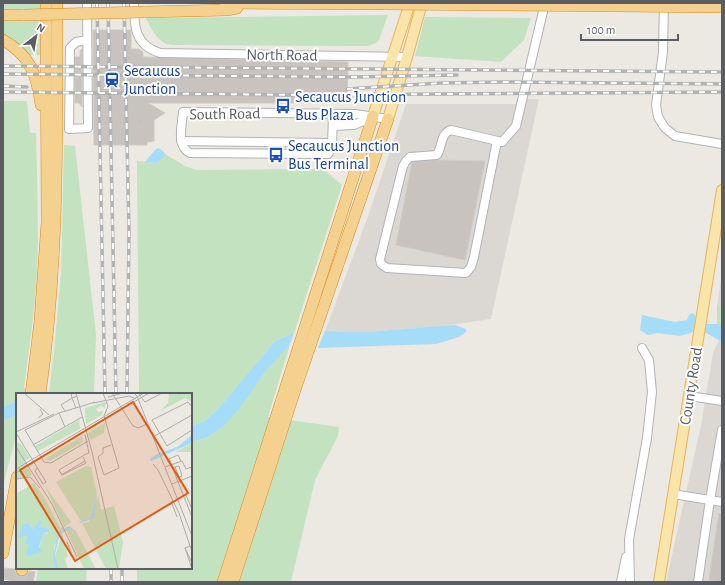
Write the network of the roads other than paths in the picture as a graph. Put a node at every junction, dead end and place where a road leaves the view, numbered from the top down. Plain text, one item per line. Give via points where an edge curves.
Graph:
1 (46, 3) edge
2 (57, 3) edge
3 (87, 3) edge
4 (134, 3) edge
5 (226, 3) edge
6 (266, 3) edge
7 (410, 3) edge
8 (422, 3) edge
9 (545, 3) edge
10 (664, 3) edge
11 (722, 7) edge
12 (3, 15) edge
13 (3, 40) edge
14 (87, 40) junction
15 (392, 56) junction
16 (407, 57) junction
17 (333, 114) junction
18 (374, 116) junction
19 (388, 119) junction
20 (333, 126) junction
21 (181, 141) junction
22 (497, 141) junction
23 (332, 143) junction
24 (722, 144) edge
25 (722, 190) edge
26 (720, 212) edge
27 (720, 223) edge
28 (45, 250) junction
29 (642, 348) dead end
30 (36, 389) edge
31 (689, 396) junction
32 (722, 401) edge
33 (722, 430) edge
34 (16, 482) edge
35 (673, 494) junction
36 (710, 500) junction
37 (722, 502) edge
38 (629, 539) junction
39 (3, 553) edge
40 (224, 582) edge
41 (233, 582) edge
42 (621, 582) edge
43 (630, 582) edge
44 (659, 582) edge
45 (698, 582) edge

1 - 28 highway
2 - 30 highway via 54,270 50,316
3 - 14 lane
4 - 15 lane, North Road via 134,24 137,34 145,45 166,54
5 - 6 highway
6 - 11 highway, bridge
6 - 12 highway, bridge via 227,10
7 - 15 main road
8 - 16 main road
9 - 22 lane via 516,126 502,142
10 - 24 lane via 663,52 656,105 658,117 664,128 675,136
13 - 28 highway via 28,60 38,91 42,121
14 - 14 lane via 88,128 69,129 69,52 73,44
15 - 16 lane, North Road
15 - 18 main road
16 - 19 main road
17 - 18 lane, South Road
17 - 20 lane
17 - 21 lane, South Road via 183,112
18 - 19 lane, South Road
18 - 20 lane via 354,125
18 - 40 highway
19 - 41 highway via 295,390
20 - 23 lane
21 - 23 lane
21 - 23 lane, South Road via 182,147 190,153 328,154
22 - 22 lane via 451,130 443,136 437,155 410,157 406,161 380,259 381,264 387,268 466,273 471,268
25 - 26 main road, County Road
26 - 27 main road, County Road
27 - 31 main road, County Road
28 - 30 highway
29 - 38 lane via 649,360 652,392 647,438
31 - 32 lane
31 - 35 main road, County Road
33 - 36 lane
34 - 39 highway
35 - 36 lane
35 - 44 main road, County Road
36 - 37 lane
36 - 45 lane
38 - 42 lane
38 - 43 lane

